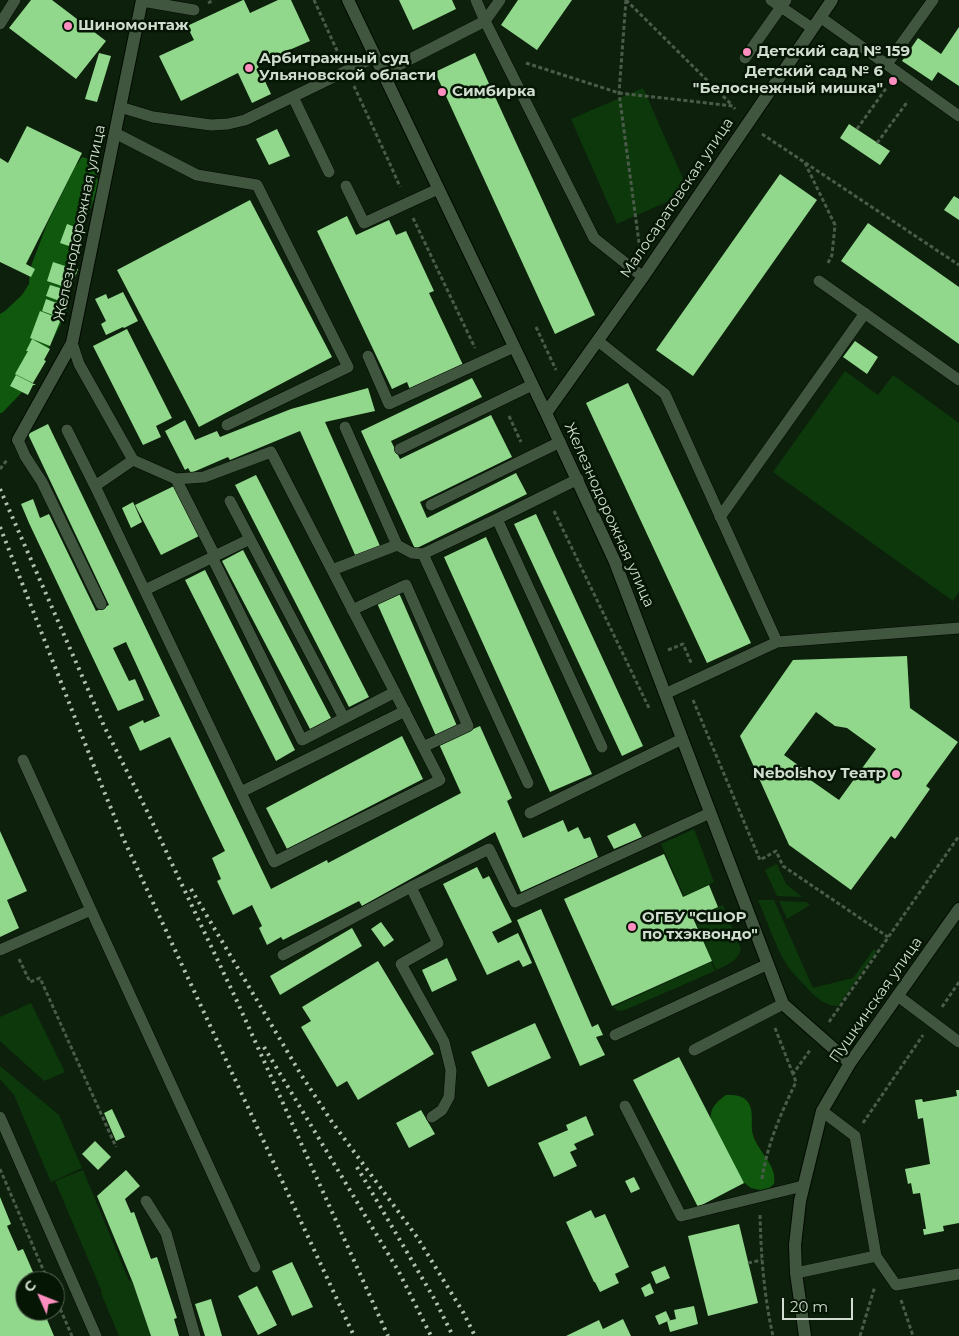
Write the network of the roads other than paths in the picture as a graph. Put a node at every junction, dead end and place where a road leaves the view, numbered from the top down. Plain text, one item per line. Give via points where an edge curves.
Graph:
1 (15, 0) edge
2 (142, 0) edge
3 (348, 0) edge
4 (476, 0) edge
5 (500, 0) edge
6 (771, 0) edge
7 (832, 0) edge
8 (933, 0) edge
9 (784, 4) edge
10 (194, 10) dead end
11 (820, 17) junction
12 (485, 21) junction
13 (0, 24) edge
14 (812, 28) junction
15 (376, 57) junction
16 (745, 58) dead end
17 (888, 64) junction
18 (383, 73) junction
19 (292, 97) junction
20 (120, 107) junction
21 (959, 116) edge
22 (115, 133) junction
23 (329, 172) dead end
24 (346, 186) dead end
25 (438, 189) junction
26 (643, 277) junction
27 (819, 281) road end
28 (865, 313) junction
29 (598, 341) junction
30 (72, 343) junction
31 (514, 347) junction
32 (368, 356) dead end
33 (959, 380) edge
34 (532, 385) junction
35 (546, 413) junction
36 (227, 425) dead end
37 (345, 427) dead end
38 (67, 430) dead end
39 (18, 440) joint
40 (560, 442) junction
41 (400, 449) dead end
42 (133, 460) junction
43 (176, 479) junction
44 (578, 479) junction
45 (95, 486) junction
46 (230, 501) dead end
47 (432, 505) dead end
48 (720, 517) junction
49 (497, 518) junction
50 (250, 539) junction
51 (397, 545) junction
52 (423, 554) junction
53 (214, 556) junction
54 (332, 570) junction
55 (145, 590) junction
56 (101, 604) dead end
57 (352, 610) junction
58 (959, 628) edge
59 (777, 642) junction
60 (395, 692) junction
61 (665, 694) junction
62 (405, 711) junction
63 (344, 718) junction
64 (682, 739) junction
65 (423, 747) junction
66 (602, 747) dead end
67 (23, 760) dead end
68 (528, 783) dead end
69 (241, 792) junction
70 (530, 813) dead end
71 (710, 813) junction
72 (411, 886) junction
73 (959, 909) edge
74 (91, 910) junction
75 (0, 950) edge
76 (283, 955) dead end
77 (768, 964) junction
78 (898, 996) junction
79 (783, 1004) junction
80 (615, 1035) dead end
81 (959, 1042) edge
82 (694, 1050) dead end
83 (850, 1063) junction
84 (625, 1106) dead end
85 (822, 1110) junction
86 (0, 1117) edge
87 (432, 1117) dead end
88 (803, 1186) junction
89 (146, 1201) dead end
90 (879, 1261) junction
91 (254, 1267) dead end
92 (796, 1273) junction
93 (959, 1274) edge
94 (96, 1336) edge
95 (195, 1336) edge
96 (805, 1336) edge

1 - 13 lane
2 - 10 lane
2 - 20 street, Железнодорожная улица
3 - 15 street, Железнодорожная улица
4 - 12 lane
5 - 12 lane
6 - 9 lane
7 - 11 street, Малосаратовская улица
8 - 17 lane
9 - 14 lane
9 - 16 lane
11 - 14 street, Малосаратовская улица
11 - 17 lane
12 - 18 lane
12 - 26 lane via 594,238
14 - 26 street, Малосаратовская улица
15 - 18 street, Железнодорожная улица
15 - 19 lane
17 - 21 lane
18 - 25 street, Железнодорожная улица
19 - 20 lane via 244,120 220,124 153,116
19 - 23 lane
20 - 22 street, Железнодорожная улица
22 - 30 street, Железнодорожная улица
22 - 36 lane via 197,175 257,185 348,367
24 - 25 lane via 364,223
25 - 31 street, Железнодорожная улица
26 - 29 street, Малосаратовская улица
27 - 28 lane
28 - 33 lane
28 - 48 lane
29 - 35 street, Малосаратовская улица
29 - 48 lane via 665,394
30 - 39 street, Железнодорожная улица
30 - 42 lane via 79,364
31 - 32 lane via 390,404
31 - 34 street, Железнодорожная улица
34 - 35 street, Железнодорожная улица
34 - 41 lane
35 - 40 street, Железнодорожная улица
37 - 51 lane
38 - 45 lane
39 - 56 lane
40 - 44 street, Железнодорожная улица
40 - 47 lane
42 - 43 lane
42 - 45 lane
43 - 53 lane
43 - 54 lane via 204,477 271,452
44 - 49 lane
44 - 61 street, Железнодорожная улица via 615,562
45 - 55 lane
46 - 50 lane
48 - 59 lane
49 - 52 lane
49 - 66 lane
50 - 53 lane
50 - 63 lane
51 - 52 lane via 412,553
51 - 54 lane
52 - 68 lane
53 - 55 lane
53 - 63 lane via 302,740
54 - 57 lane
55 - 69 lane
57 - 60 lane
57 - 65 lane via 406,585 468,726
58 - 59 lane
59 - 61 lane
60 - 62 lane
60 - 63 lane
61 - 64 street, Железнодорожная улица
62 - 65 lane
62 - 69 lane
64 - 70 lane
64 - 71 street, Железнодорожная улица
65 - 69 lane via 440,780 274,862
67 - 74 lane
71 - 72 lane via 515,902 490,849
71 - 77 street, Железнодорожная улица
72 - 76 lane
72 - 87 lane via 438,943 401,964 444,1042 451,1070 448,1097 442,1110
73 - 78 street, Пушкинская улица
74 - 75 lane
74 - 91 lane
77 - 79 street, Железнодорожная улица
77 - 80 lane
78 - 81 lane
78 - 83 street, Пушкинская улица
79 - 82 lane
79 - 83 street, Железнодорожная улица
83 - 85 street, Пушкинская улица
84 - 88 lane via 681,1216
85 - 88 street
85 - 90 lane via 855,1136
86 - 94 lane
88 - 92 street via 795,1245
89 - 95 lane via 166,1233
90 - 92 lane
90 - 93 lane via 896,1285
92 - 96 street

